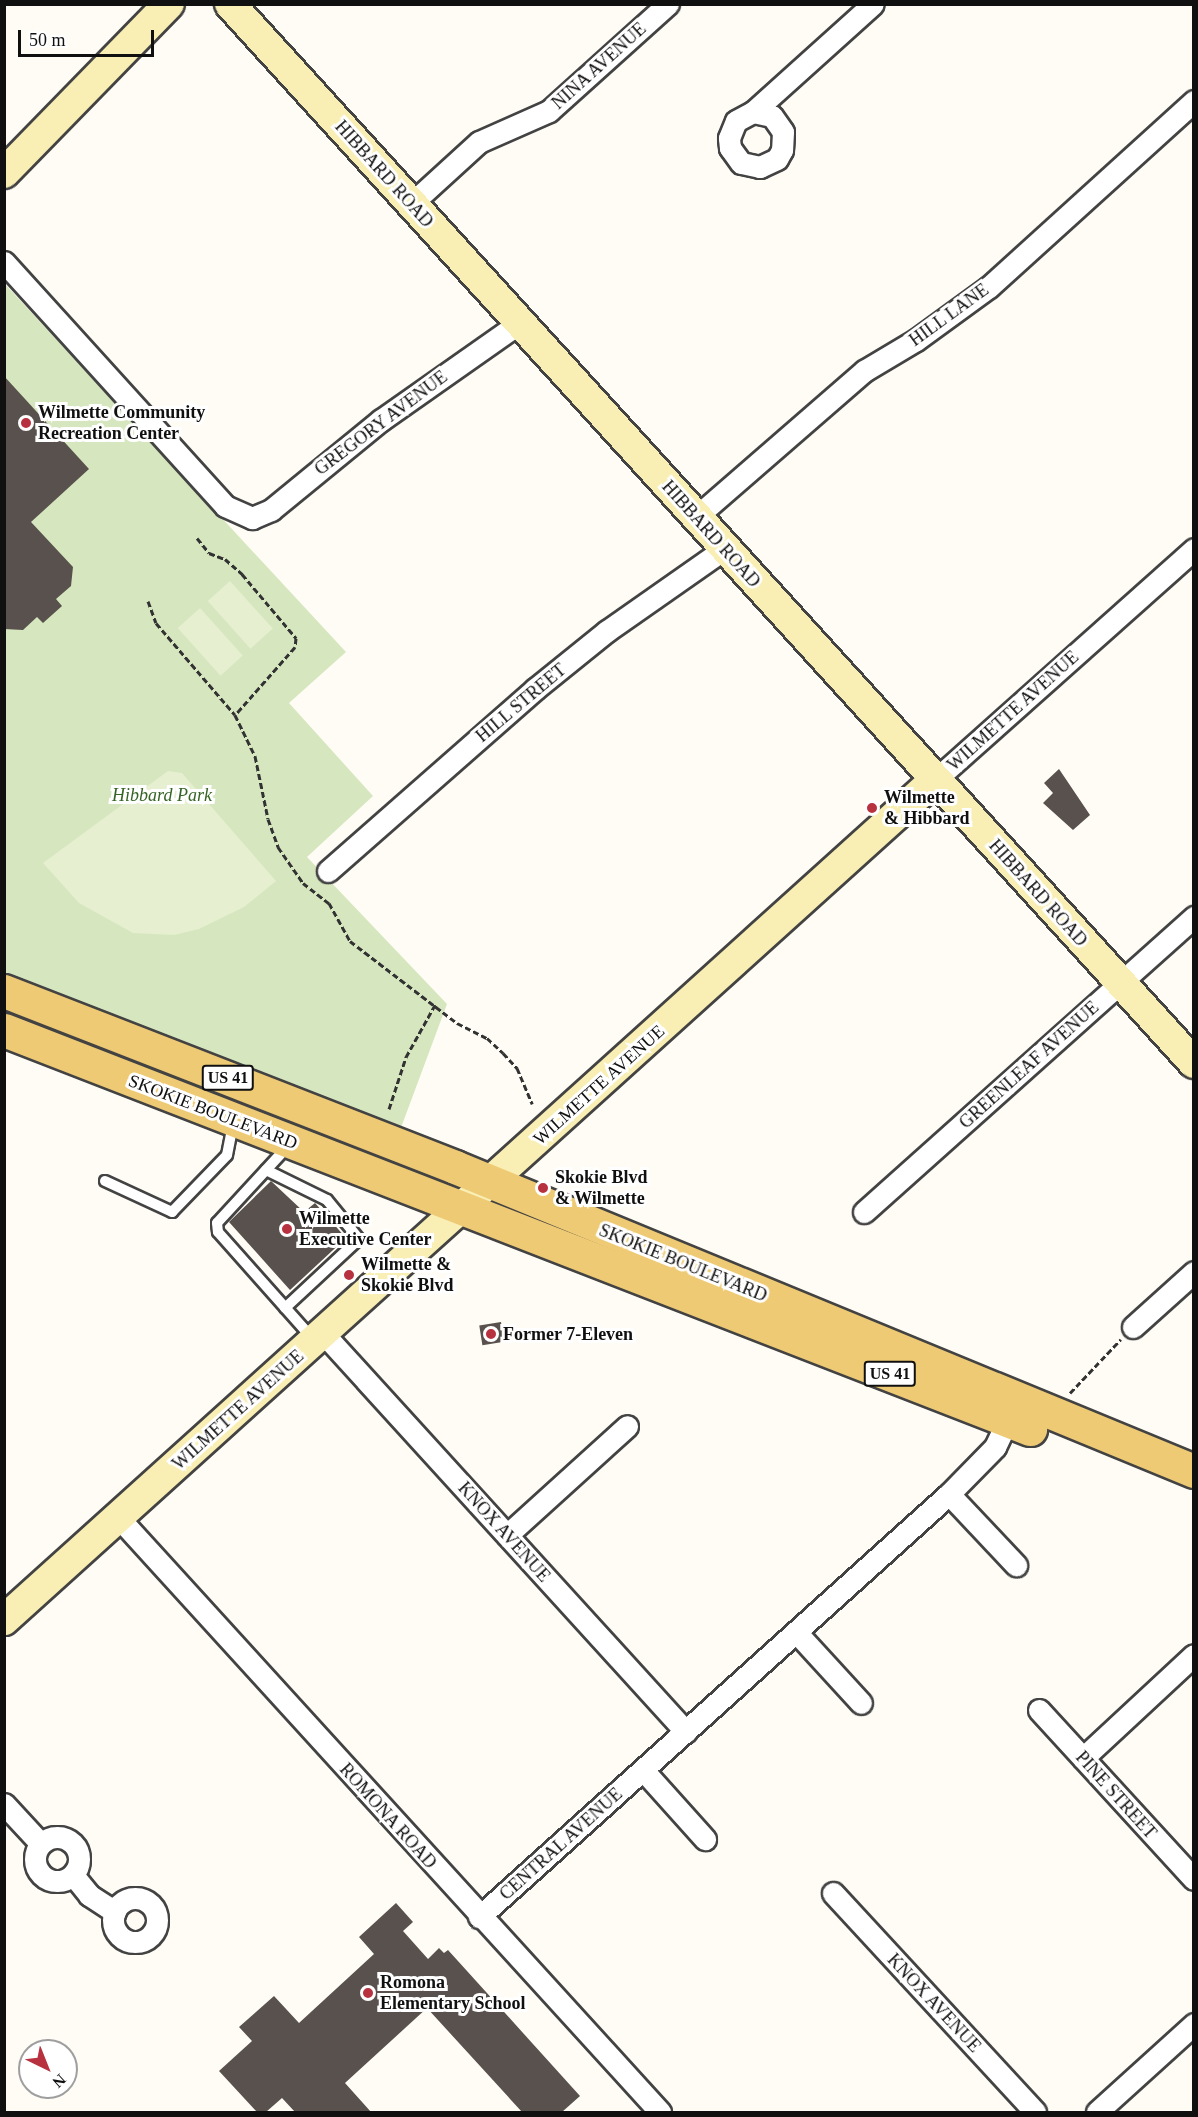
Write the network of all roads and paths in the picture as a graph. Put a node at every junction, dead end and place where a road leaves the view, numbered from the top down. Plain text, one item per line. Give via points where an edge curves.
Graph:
1 (169, 4) edge
2 (230, 4) edge
3 (668, 4) edge
4 (873, 4) edge
5 (1194, 101) edge
6 (753, 112) dead end
7 (4, 173) edge
8 (411, 204) junction
9 (4, 261) edge
10 (519, 323) junction
11 (696, 517) junction
12 (197, 538) dead end
13 (724, 549) junction
14 (1194, 549) edge
15 (148, 601) dead end
16 (236, 715) junction
17 (935, 780) junction
18 (328, 871) dead end
19 (1194, 917) edge
20 (1120, 983) junction
21 (7, 999) edge
22 (435, 1005) junction
23 (4, 1030) edge
24 (1194, 1062) edge
25 (532, 1104) dead end
26 (389, 1109) dead end
27 (233, 1120) junction
28 (291, 1142) junction
29 (267, 1170) junction
30 (105, 1181) dead end
31 (490, 1182) junction
32 (461, 1209) junction
33 (864, 1212) dead end
34 (1194, 1272) edge
35 (285, 1308) junction
36 (1133, 1327) joint
37 (319, 1337) junction
38 (1064, 1399) dead end
39 (1013, 1410) junction
40 (627, 1426) dead end
41 (1194, 1471) edge
42 (1194, 1493) edge
43 (949, 1494) junction
44 (118, 1518) junction
45 (507, 1535) junction
46 (1016, 1565) dead end
47 (8, 1609) edge
48 (796, 1632) junction
49 (1194, 1655) edge
50 (861, 1703) dead end
51 (1040, 1710) dead end
52 (686, 1732) junction
53 (1083, 1758) junction
54 (643, 1770) junction
55 (4, 1804) edge
56 (705, 1839) dead end
57 (41, 1844) junction
58 (73, 1875) junction
59 (1194, 1879) edge
60 (833, 1893) dead end
61 (115, 1912) dead end
62 (479, 1917) junction
63 (1194, 2024) edge
64 (660, 2112) edge
65 (1035, 2112) edge
66 (1097, 2112) edge

1 - 7 street
2 - 8 street, HIBBARD ROAD
3 - 8 street, NINA AVENUE via 549,111 479,142
4 - 6 street
5 - 11 street, HILL LANE via 989,287 856,377
8 - 10 street, HIBBARD ROAD
9 - 10 street, GREGORY AVENUE via 225,506 252,518 271,510 381,420
10 - 11 street, HIBBARD ROAD
11 - 13 street, HIBBARD ROAD
12 - 16 path via 209,553 225,559 242,574 296,638 295,647
13 - 17 street, HIBBARD ROAD
13 - 18 street, HILL STREET via 607,631 535,689
14 - 17 street, WILMETTE AVENUE
15 - 16 path via 156,623
16 - 22 path via 255,756 278,847 303,883 329,903 350,941
17 - 20 street, HIBBARD ROAD
17 - 31 street, WILMETTE AVENUE
19 - 20 street, GREENLEAF AVENUE
20 - 24 street, HIBBARD ROAD
20 - 33 street, GREENLEAF AVENUE
21 - 31 main road, SKOKIE BOULEVARD / US 41
22 - 25 path via 503,1053 517,1068
22 - 26 path via 406,1057
23 - 27 main road, SKOKIE BOULEVARD / US 41
27 - 28 main road, SKOKIE BOULEVARD / US 41
27 - 30 lane via 228,1155 172,1212
28 - 29 lane
28 - 32 main road, SKOKIE BOULEVARD / US 41
29 - 35 lane via 217,1223 218,1232
29 - 35 lane via 327,1200 359,1239
31 - 32 street, WILMETTE AVENUE
31 - 39 main road, SKOKIE BOULEVARD / US 41
32 - 37 street, WILMETTE AVENUE
32 - 39 main road, SKOKIE BOULEVARD / US 41
34 - 36 street
35 - 37 lane
36 - 38 path
37 - 44 street, WILMETTE AVENUE
37 - 45 street, KNOX AVENUE
39 - 41 main road, SKOKIE BOULEVARD / US 41
39 - 42 main road, SKOKIE BOULEVARD / US 41
39 - 43 street, CENTRAL AVENUE via 995,1447
40 - 45 street
43 - 46 street
43 - 48 street, CENTRAL AVENUE
44 - 47 street, WILMETTE AVENUE
44 - 62 street, ROMONA ROAD
45 - 52 street, KNOX AVENUE
48 - 50 street
48 - 52 street, CENTRAL AVENUE
49 - 53 street
51 - 53 street, PINE STREET
52 - 54 street, CENTRAL AVENUE
53 - 59 street, PINE STREET
54 - 56 street
54 - 62 street, CENTRAL AVENUE
55 - 57 street
57 - 58 street via 36,1858 39,1872 60,1881
57 - 58 street via 54,1838 73,1843 79,1862
58 - 61 street via 99,1903
60 - 65 street, KNOX AVENUE
62 - 64 street, ROMONA ROAD
63 - 66 street

